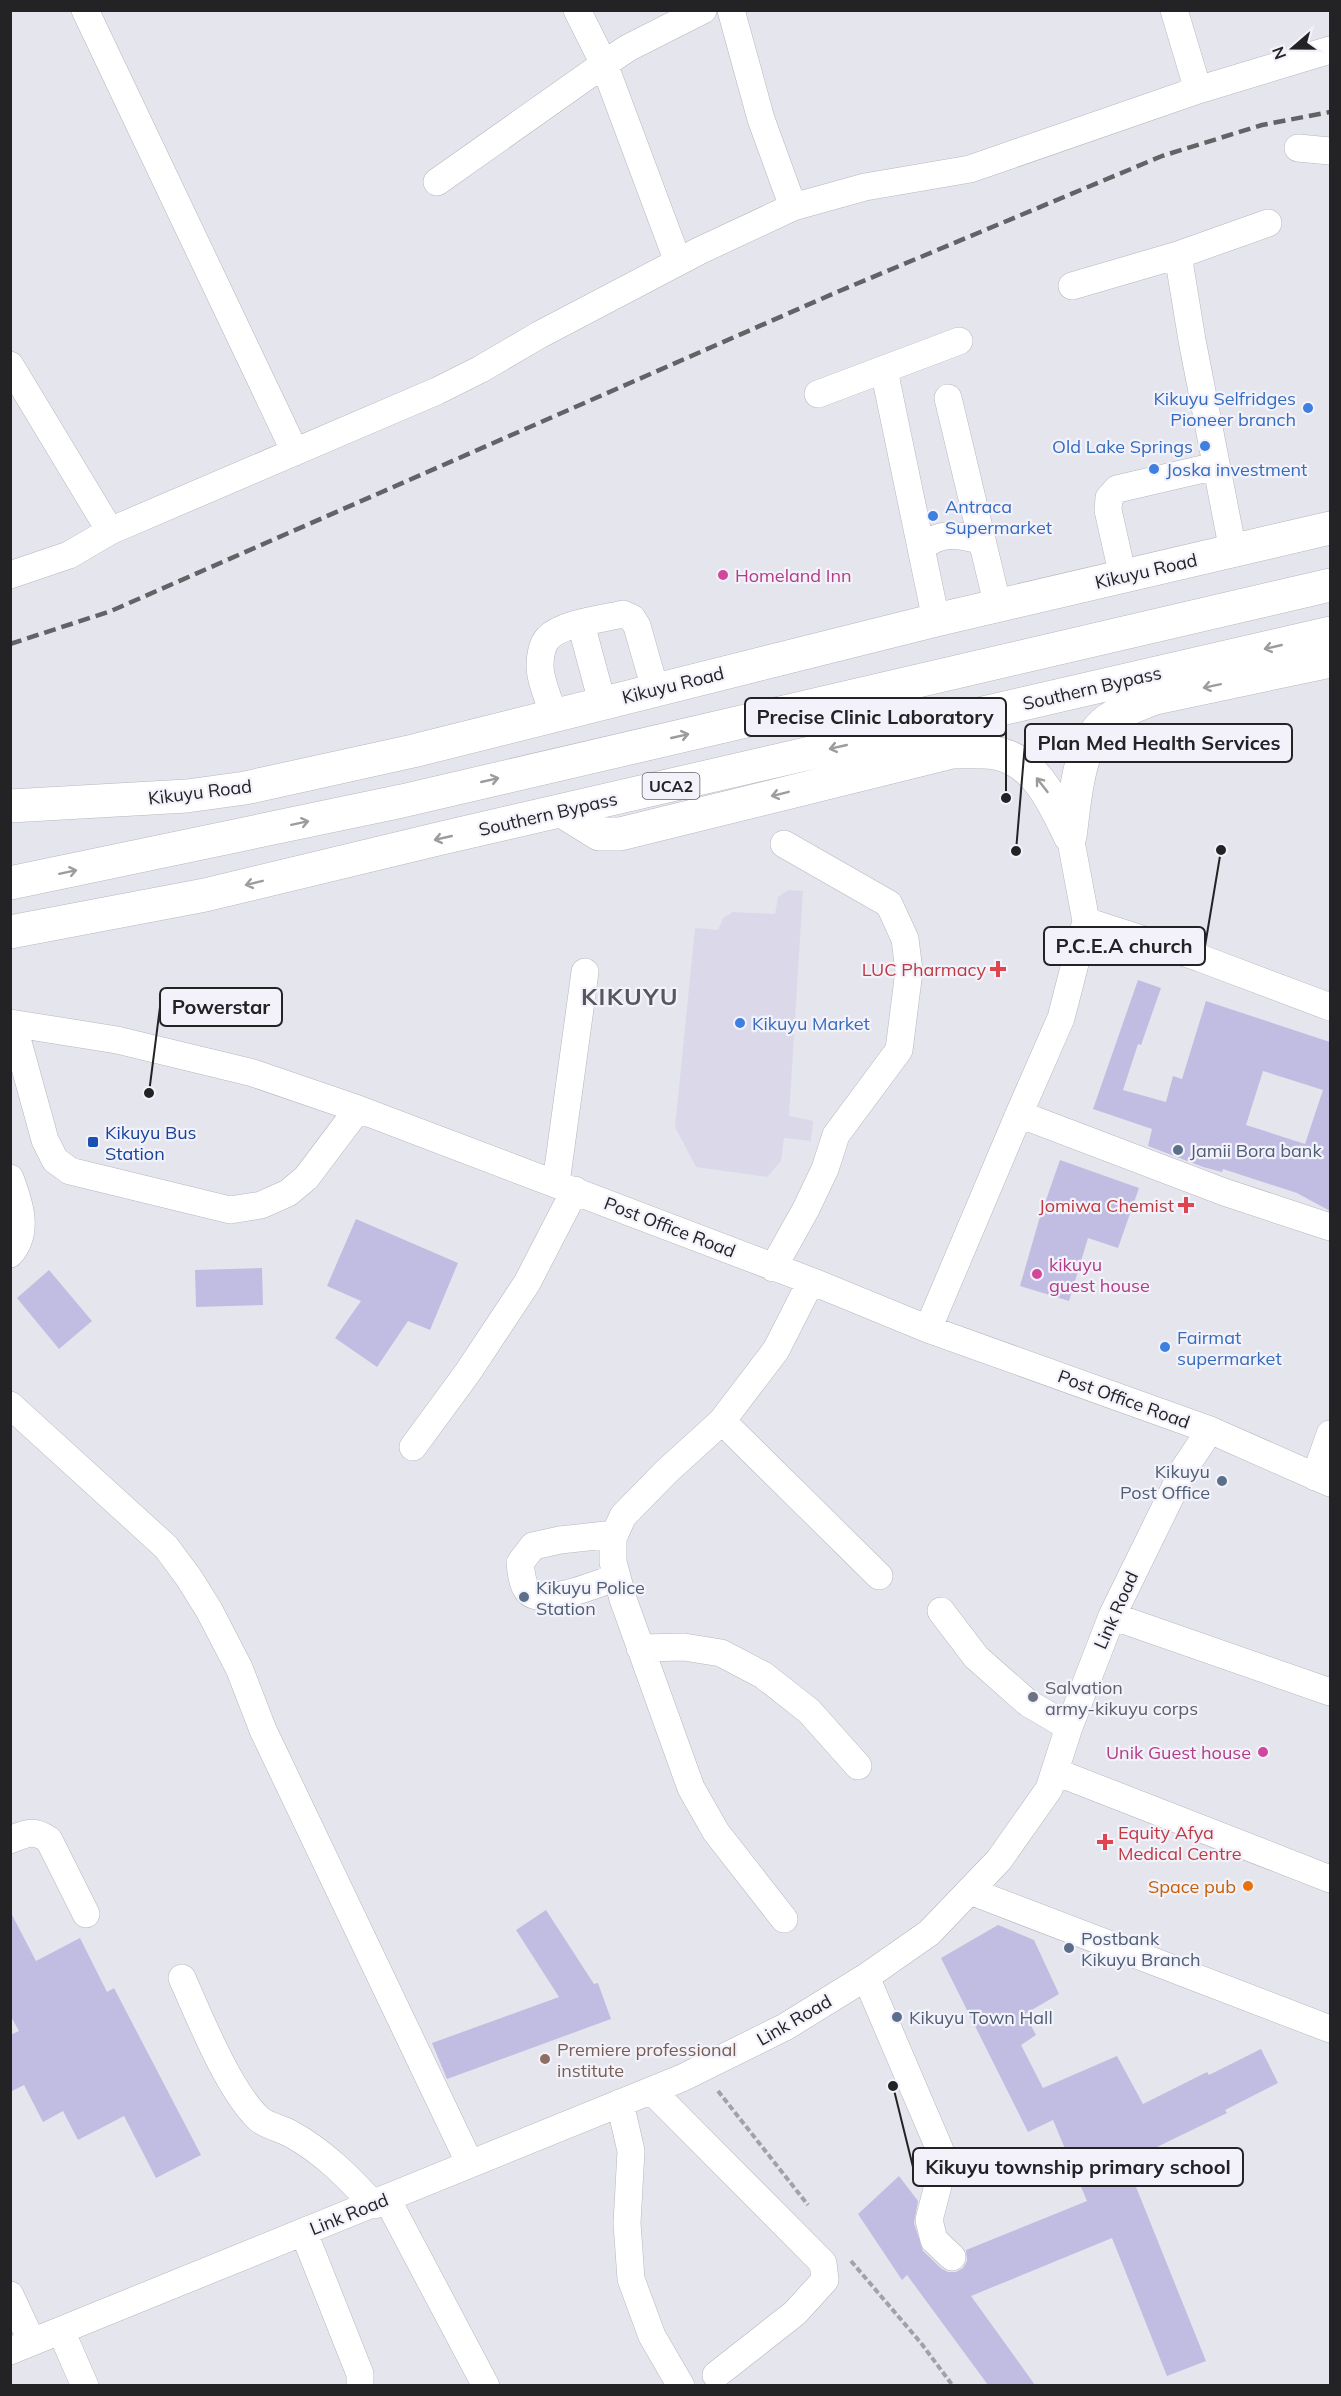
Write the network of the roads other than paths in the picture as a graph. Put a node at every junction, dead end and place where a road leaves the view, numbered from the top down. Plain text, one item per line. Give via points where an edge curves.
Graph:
1 (85, 10) edge
2 (577, 10) edge
3 (703, 10) edge
4 (732, 10) edge
5 (1174, 10) edge
6 (1330, 50) edge
7 (604, 64) junction
8 (1198, 90) junction
9 (1298, 148) dead end
10 (1330, 151) edge
11 (437, 182) dead end
12 (793, 207) junction
13 (1268, 223) dead end
14 (1178, 255) junction
15 (678, 262) junction
16 (1072, 286) dead end
17 (959, 341) dead end
18 (10, 365) edge
19 (884, 370) junction
20 (818, 394) dead end
21 (948, 398) dead end
22 (295, 452) junction
23 (1216, 466) junction
24 (1330, 528) edge
25 (110, 531) junction
26 (982, 541) junction
27 (921, 548) junction
28 (1233, 550) junction
29 (10, 575) edge
30 (1123, 577) junction
31 (1330, 585) edge
32 (998, 607) junction
33 (936, 620) junction
34 (581, 624) junction
35 (1330, 633) edge
36 (1330, 661) edge
37 (655, 689) junction
38 (602, 702) junction
39 (554, 715) junction
40 (10, 806) edge
41 (562, 811) junction
42 (1070, 836) junction
43 (784, 844) dead end
44 (10, 883) edge
45 (1086, 921) junction
46 (10, 932) edge
47 (585, 972) dead end
48 (1330, 1007) edge
49 (12, 1023) edge
50 (358, 1109) junction
51 (1019, 1114) junction
52 (10, 1178) edge
53 (566, 1187) junction
54 (1330, 1227) edge
55 (10, 1254) edge
56 (773, 1268) junction
57 (811, 1281) junction
58 (928, 1329) junction
59 (10, 1406) edge
60 (722, 1421) junction
61 (1210, 1430) junction
62 (1330, 1434) edge
63 (413, 1447) dead end
64 (1323, 1480) edge
65 (615, 1534) junction
66 (879, 1576) dead end
67 (617, 1577) junction
68 (941, 1611) dead end
69 (1112, 1616) junction
70 (640, 1648) junction
71 (1330, 1692) edge
72 (1069, 1727) junction
73 (858, 1766) dead end
74 (1056, 1772) junction
75 (10, 1840) edge
76 (1330, 1879) edge
77 (970, 1891) junction
78 (86, 1914) dead end
79 (784, 1920) dead end
80 (866, 1977) junction
81 (182, 1978) dead end
82 (1330, 2029) edge
83 (652, 2091) junction
84 (620, 2103) junction
85 (470, 2164) junction
86 (380, 2202) junction
87 (304, 2233) junction
88 (952, 2257) dead end
89 (10, 2295) edge
90 (61, 2331) junction
91 (21, 2347) edge
92 (716, 2376) dead end
93 (361, 2382) edge
94 (85, 2385) edge
95 (486, 2385) edge
96 (681, 2385) edge

1 - 22 street
2 - 7 street
3 - 7 street
4 - 12 street via 761,119
5 - 8 street
6 - 8 street
7 - 11 street
7 - 15 street
8 - 12 street via 970,169 865,187
9 - 10 street
12 - 15 street
13 - 14 street
14 - 16 street
14 - 23 street
15 - 22 street via 481,369
17 - 19 street
18 - 25 street
19 - 20 street
19 - 27 street
21 - 26 street
22 - 25 street
23 - 28 street
23 - 30 street via 1117,489 1109,498 1108,510
24 - 28 main road, Kikuyu Road
25 - 29 street via 69,555
26 - 27 street via 952,534 934,538
26 - 32 street
27 - 33 street
28 - 30 main road, Kikuyu Road
30 - 32 main road, Kikuyu Road
44 -> 31 main road via 402,801
32 - 33 main road, Kikuyu Road
33 - 37 main road, Kikuyu Road
34 - 37 street via 623,614 632,618
34 - 38 street
34 - 39 street via 561,629 543,647 540,666
35 -> 41 main road, Southern Bypass / UCA2
36 -> 42 main road via 1155,698 1106,721 1089,744 1080,768
37 - 38 main road, Kikuyu Road
38 - 39 main road, Kikuyu Road
39 - 40 main road, Kikuyu Road via 245,788 187,796
42 -> 41 main road via 1040,781 1013,758 995,753 952,752 620,834 599,834
41 -> 46 main road, Southern Bypass / UCA2 via 205,895
42 - 45 street
43 - 56 street via 889,904 905,939 909,971 899,1050 836,1136 806,1209
45 - 48 street via 1200,957
45 - 51 street via 1061,1018
47 - 53 street
49 - 50 street, Post Office Road via 117,1040 242,1070
49 - 50 street via 45,1140 55,1160 70,1171 230,1210 261,1205 288,1193 306,1178
50 - 53 street, Post Office Road
51 - 54 street via 1224,1192
51 - 58 street
52 - 55 street via 20,1204 21,1223 20,1237
53 - 56 street, Post Office Road
53 - 63 street via 526,1283
56 - 57 street, Post Office Road
57 - 58 street, Post Office Road
57 - 60 street via 776,1350
58 - 61 street, Post Office Road
59 - 85 street via 166,1547 209,1610 239,1668 262,1730
60 - 65 street via 623,1516
60 - 66 street
61 - 64 street, Post Office Road
61 - 69 street, Link Road via 1184,1469
62 - 64 street
65 - 67 street via 613,1562
65 - 67 street via 533,1546 520,1563 527,1590 542,1599
67 - 70 street
68 - 72 street via 976,1657 1028,1703
69 - 71 street
69 - 72 street, Link Road
70 - 73 street via 684,1647 721,1653 763,1675 809,1711
70 - 79 street via 691,1788 717,1832
72 - 74 street, Link Road
74 - 76 street
74 - 77 street, Link Road via 1049,1789 999,1860
75 - 78 street via 29,1832 49,1840
77 - 80 street, Link Road via 929,1933
77 - 82 street
80 - 83 street, Link Road via 785,2028
80 - 88 street via 940,2150 942,2170 929,2220 934,2240
81 - 86 street via 237,2090 259,2120 291,2134
83 - 84 street, Link Road
83 - 92 street via 823,2263 825,2280 795,2313
84 - 85 street, Link Road
84 - 96 street via 631,2151 627,2223 631,2279 652,2336
85 - 86 street, Link Road
86 - 87 street, Link Road
86 - 95 street
87 - 90 street, Link Road
87 - 93 street
89 - 91 street
90 - 91 street, Link Road
90 - 94 street

